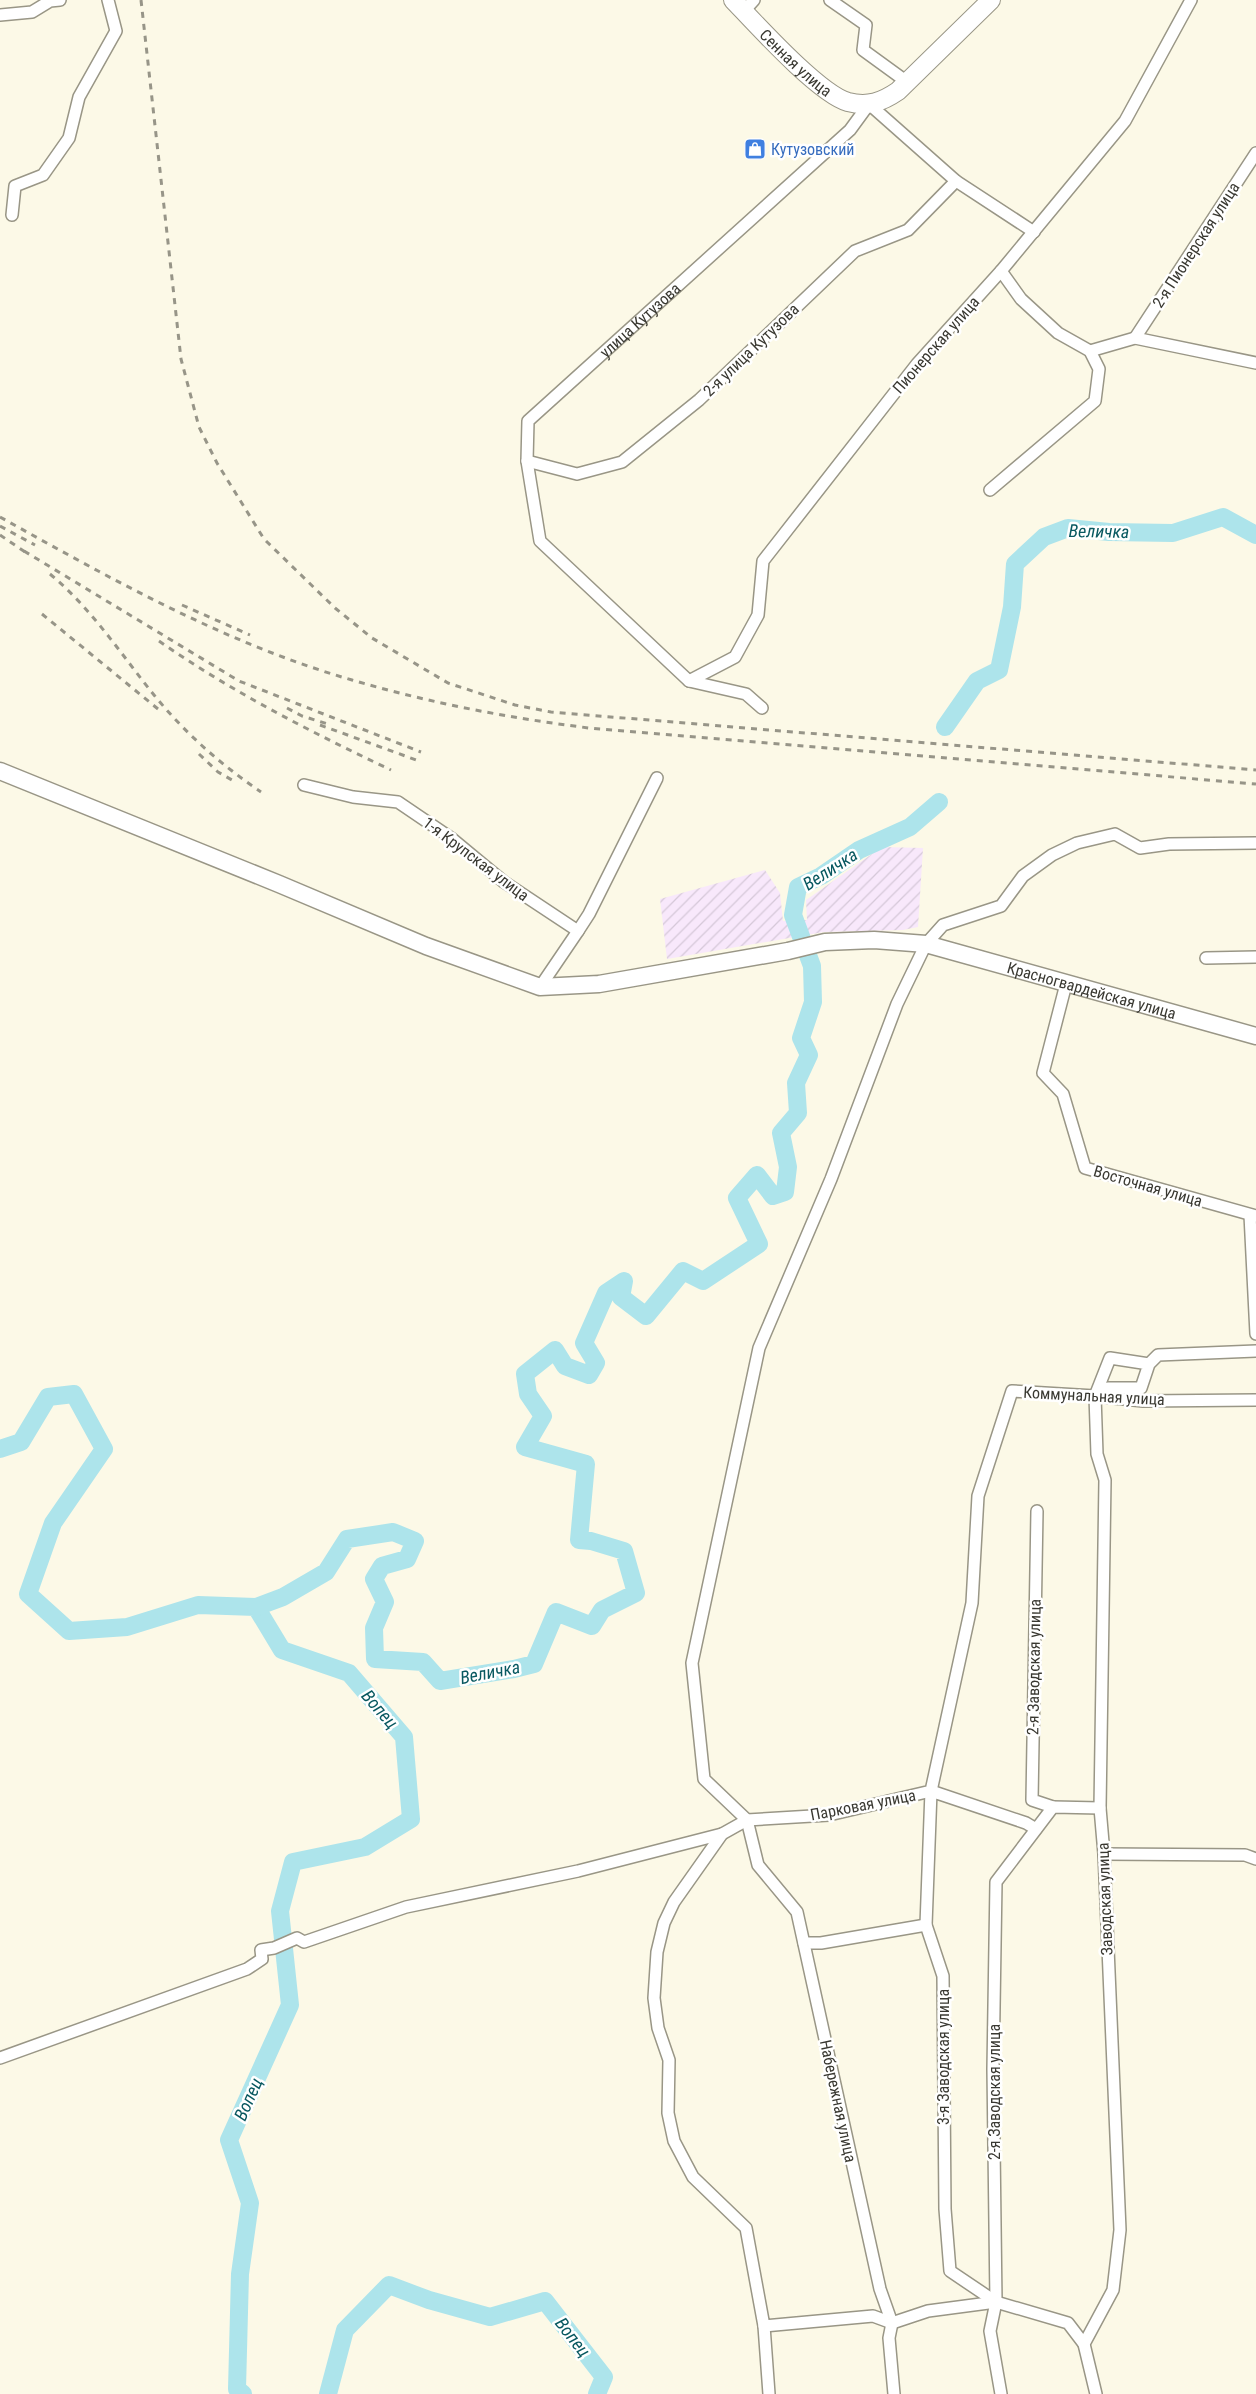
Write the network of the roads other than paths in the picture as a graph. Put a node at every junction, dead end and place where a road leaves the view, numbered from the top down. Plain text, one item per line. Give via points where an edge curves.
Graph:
1 (60, 0) edge
2 (108, 0) edge
3 (830, 0) edge
4 (991, 0) edge
5 (1190, 0) edge
6 (744, 4) edge
7 (0, 15) edge
8 (907, 82) junction
9 (870, 104) junction
10 (1256, 153) edge
11 (956, 181) junction
12 (12, 215) dead end
13 (1034, 232) junction
14 (1001, 271) junction
15 (1135, 338) junction
16 (1090, 350) junction
17 (1256, 363) edge
18 (526, 461) junction
19 (990, 490) dead end
20 (689, 680) junction
21 (762, 708) dead end
22 (0, 771) edge
23 (657, 778) dead end
24 (304, 785) dead end
25 (1256, 844) edge
26 (578, 931) junction
27 (926, 944) junction
28 (1256, 957) edge
29 (1206, 958) dead end
30 (1066, 984) junction
31 (540, 987) junction
32 (1256, 1036) edge
33 (1253, 1216) edge
34 (1256, 1334) edge
35 (1256, 1351) edge
36 (1149, 1364) junction
37 (1095, 1396) junction
38 (1256, 1400) edge
39 (978, 1496) joint
40 (1038, 1511) dead end
41 (930, 1791) junction
42 (1053, 1807) junction
43 (1100, 1808) junction
44 (747, 1820) junction
45 (1036, 1829) junction
46 (722, 1834) junction
47 (1104, 1854) junction
48 (1256, 1858) edge
49 (926, 1925) junction
50 (804, 1943) junction
51 (0, 2058) edge
52 (996, 2302) junction
53 (892, 2323) junction
54 (764, 2326) junction
55 (1084, 2344) junction
56 (769, 2394) edge
57 (894, 2394) edge
58 (1001, 2394) edge
59 (1096, 2394) edge

1 - 7 street via 50,1 32,12
2 - 12 street via 116,31 79,97 69,138 43,175 15,186
3 - 8 street via 866,25 862,50
4 - 8 main road, улица Кутузова
5 - 13 street, Пионерская улица via 1125,121
6 - 9 main road, Сенная улица via 783,50 832,95 848,102
8 - 9 main road, улица Кутузова via 883,101
9 - 11 street
9 - 18 street, улица Кутузова via 850,130 528,421
10 - 15 street, 2-я Пионерская улица
11 - 13 street
11 - 18 street, 2-я улица Кутузова via 908,230 855,251 699,400 622,462 577,474
13 - 14 street, Пионерская улица
14 - 16 street via 1021,299 1058,333
14 - 20 street, Пионерская улица via 917,364 763,561 758,615 735,657
15 - 16 street
15 - 17 street
16 - 19 street via 1099,369 1095,401
18 - 20 street, улица Кутузова via 540,541
20 - 21 street via 746,694
22 - 31 street via 426,946
23 - 26 street
24 - 26 street, 1-я Крупская улица via 353,797 398,802 451,838 504,882
25 - 27 street via 1169,844 1140,848 1115,834 1077,843 1052,855 1023,876 1001,906 943,925
26 - 31 street
27 - 30 street, Красногвардейская улица
27 - 31 street, Красногвардейская улица via 874,940 825,942 599,984
27 - 44 street via 897,1004 831,1179 759,1348 692,1663 704,1779
28 - 29 street
30 - 32 street, Красногвардейская улица
30 - 33 street, Восточная улица via 1043,1073 1063,1094 1085,1168
33 - 34 street
35 - 36 street via 1158,1355
36 - 37 street via 1141,1388 1108,1388
36 - 37 street via 1110,1358
37 - 38 street, Коммунальная улица via 1143,1401
37 - 39 street, Коммунальная улица via 1012,1391
37 - 43 street, Заводская улица via 1097,1454 1106,1480
39 - 41 street, Парковая улица via 972,1603
40 - 42 street, 2-я Заводская улица via 1032,1800
41 - 44 street, Парковая улица via 829,1815
41 - 45 street
41 - 49 street, 3-я Заводская улица
42 - 43 street, 2-я Заводская улица
42 - 45 street, 2-я Заводская улица
43 - 47 street, Заводская улица
44 - 46 street, Парковая улица
44 - 50 street, Набережная улица via 758,1865 797,1912
45 - 52 street, 2-я Заводская улица via 996,1882 993,2069
46 - 51 street via 578,1872 406,1907 304,1942 296,1938 262,1950 262,1959 247,1969
46 - 54 street, Парковая улица via 674,1902 664,1923 657,1952 654,1998 658,2028 670,2060 668,2113 674,2141 693,2177 746,2228
47 - 48 street via 1245,1855
47 - 55 street, Заводская улица via 1120,2230 1113,2290
49 - 50 street
49 - 52 street, 3-я Заводская улица via 943,1976 944,2209 950,2271
50 - 53 street, Набережная улица via 880,2289
52 - 53 street via 928,2312
52 - 55 street via 1068,2323
52 - 58 street, 2-я Заводская улица via 990,2330
53 - 54 street via 873,2316
53 - 57 street, Набережная улица via 889,2338
54 - 56 street, Парковая улица
55 - 59 street

